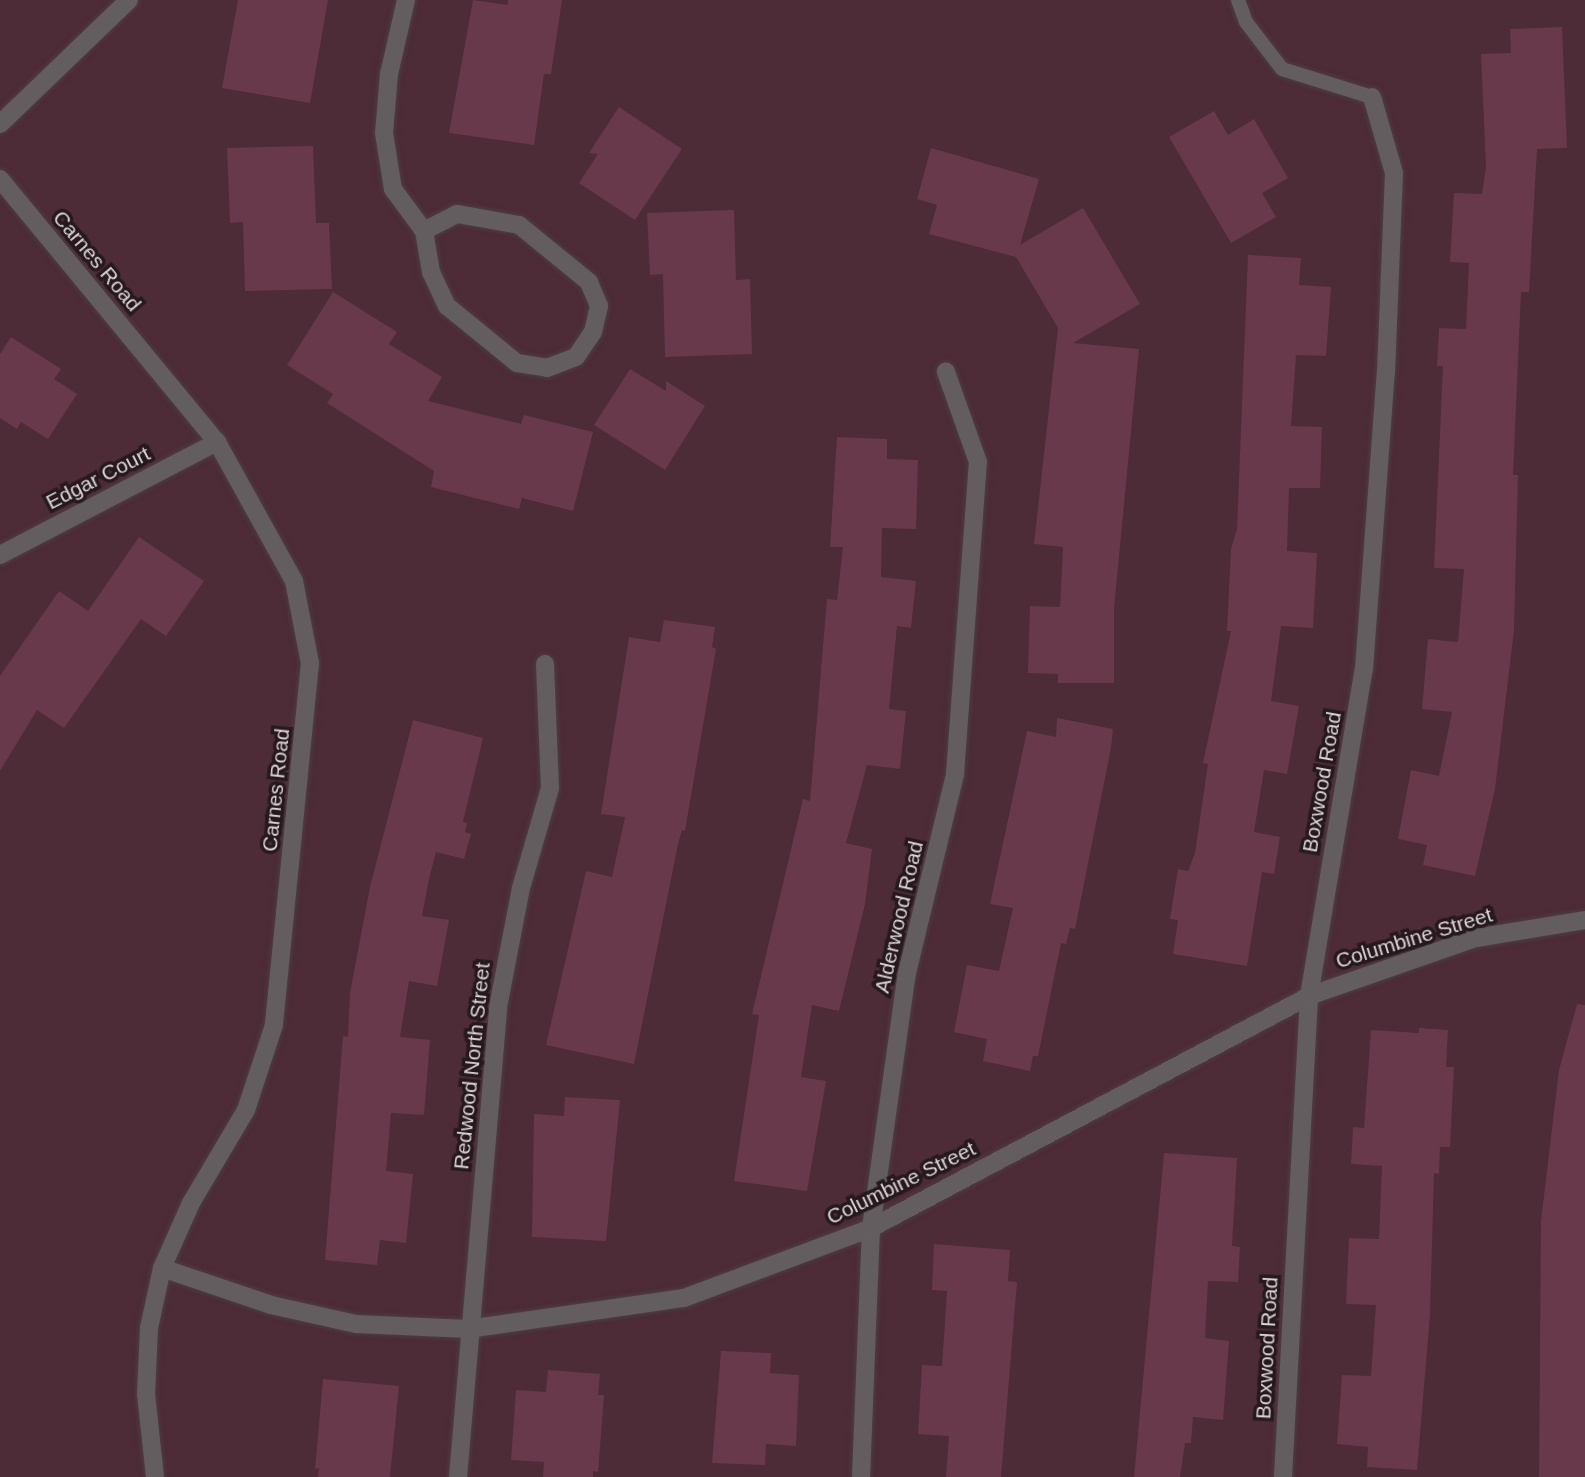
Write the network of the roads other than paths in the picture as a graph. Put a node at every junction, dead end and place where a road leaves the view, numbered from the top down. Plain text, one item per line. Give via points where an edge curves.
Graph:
1 (129, 0) edge
2 (405, 0) edge
3 (1238, 0) edge
4 (1372, 97) joint
5 (0, 124) edge
6 (0, 179) edge
7 (424, 231) junction
8 (946, 372) dead end
9 (217, 442) junction
10 (0, 555) edge
11 (545, 664) dead end
12 (1585, 920) edge
13 (1309, 996) junction
14 (871, 1228) junction
15 (162, 1268) junction
16 (468, 1329) junction
17 (155, 1477) edge
18 (458, 1477) edge
19 (861, 1477) edge
20 (1283, 1477) edge

1 - 5 street
2 - 7 street via 389,74 384,133 393,189
3 - 4 lane via 1246,22 1282,69
4 - 13 street, Boxwood Road via 1394,173 1375,539 1364,669
6 - 9 street, Carnes Road
7 - 7 street via 431,272 447,306 517,363 547,368 576,357 593,332 599,306 589,282 519,225 457,214
8 - 14 street, Alderwood Road via 978,462 956,774 907,973
9 - 10 street, Edgar Court
9 - 15 street, Carnes Road via 294,581 309,677 274,1025 246,1110 191,1203
11 - 16 street, Redwood North Street via 550,788 521,888 499,1002
12 - 13 street, Columbine Street via 1476,938
13 - 14 street, Columbine Street
13 - 20 street, Boxwood Road
14 - 16 street, Columbine Street via 684,1297
14 - 19 street, Alderwood Road
15 - 16 street, Columbine Street via 271,1305 356,1324
15 - 17 street, Carnes Road via 149,1328 146,1394
16 - 18 street, Redwood North Street

